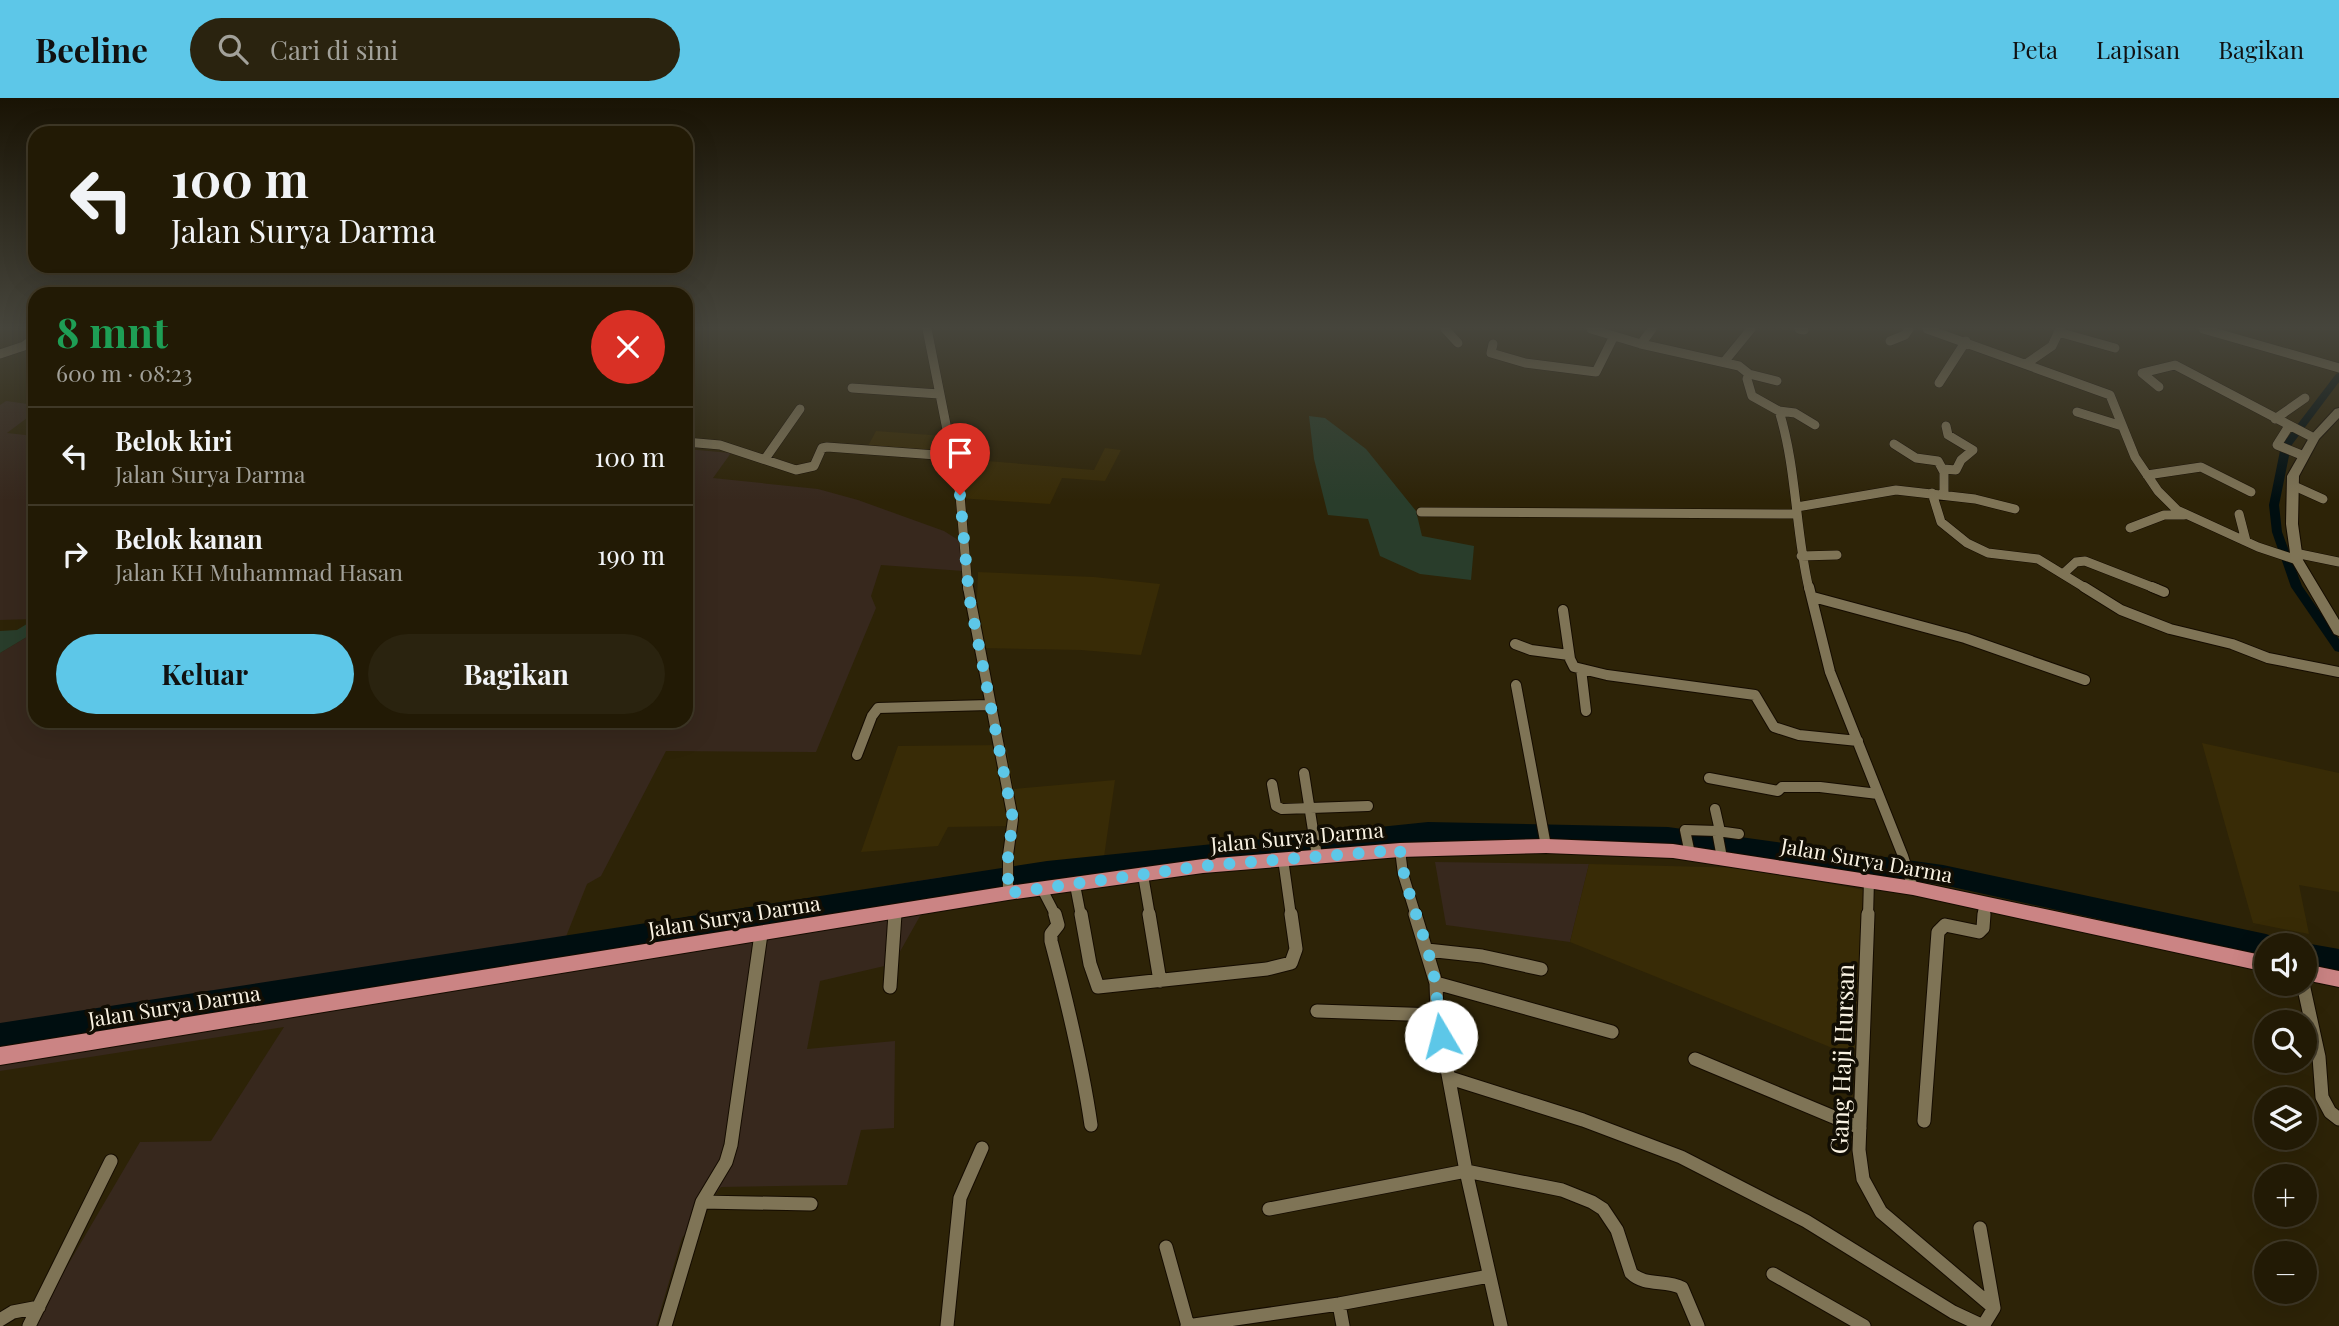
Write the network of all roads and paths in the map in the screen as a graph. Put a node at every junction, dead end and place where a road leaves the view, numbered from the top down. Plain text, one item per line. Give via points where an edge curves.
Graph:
1 (938, 386) edge
2 (1749, 386) edge
3 (2088, 386) edge
4 (2218, 386) edge
5 (852, 388) dead end
6 (939, 394) junction
7 (2305, 398) dead end
8 (800, 409) dead end
9 (1779, 411) junction
10 (2339, 411) edge
11 (2077, 412) dead end
12 (2275, 419) junction
13 (1815, 425) dead end
14 (1946, 426) dead end
15 (2122, 426) junction
16 (2290, 427) junction
17 (2311, 436) junction
18 (693, 443) edge
19 (1894, 444) dead end
20 (2299, 454) junction
21 (950, 456) junction
22 (765, 459) junction
23 (1943, 469) junction
24 (2147, 475) junction
25 (2292, 485) junction
26 (2251, 492) dead end
27 (1932, 493) junction
28 (1944, 495) junction
29 (2323, 499) dead end
30 (2015, 509) dead end
31 (1796, 510) junction
32 (1421, 512) dead end
33 (2238, 514) dead end
34 (2186, 515) junction
35 (2130, 528) dead end
36 (2246, 541) junction
37 (1837, 555) dead end
38 (1801, 556) junction
39 (2294, 556) junction
40 (2339, 562) edge
41 (2063, 574) junction
42 (2164, 592) dead end
43 (1814, 597) junction
44 (1563, 610) dead end
45 (2337, 626) edge
46 (1515, 644) dead end
47 (1569, 655) junction
48 (1581, 669) junction
49 (2339, 672) edge
50 (2085, 680) dead end
51 (1516, 685) dead end
52 (989, 705) junction
53 (1586, 711) dead end
54 (1858, 741) junction
55 (857, 755) dead end
56 (1304, 773) dead end
57 (1709, 778) dead end
58 (1272, 784) dead end
59 (1878, 794) junction
60 (1367, 806) dead end
61 (1311, 808) junction
62 (1715, 809) dead end
63 (1718, 832) junction
64 (1739, 834) dead end
65 (1545, 843) junction
66 (1316, 850) junction
67 (1400, 850) junction
68 (1689, 851) junction
69 (1721, 854) junction
70 (1283, 859) junction
71 (1143, 875) junction
72 (1869, 880) junction
73 (1912, 882) junction
74 (1074, 885) junction
75 (1008, 889) junction
76 (1042, 889) junction
77 (1984, 903) junction
78 (895, 912) junction
79 (761, 934) junction
80 (1427, 950) junction
81 (2254, 961) edge
82 (1541, 969) dead end
83 (2317, 974) edge
84 (2339, 979) edge
85 (1160, 981) junction
86 (1436, 983) junction
87 (890, 987) dead end
88 (2306, 996) edge
89 (1317, 1011) dead end
90 (1437, 1015) junction
91 (1612, 1032) dead end
92 (0, 1056) edge
93 (1695, 1059) dead end
94 (1450, 1078) junction
95 (2339, 1119) edge
96 (1924, 1121) dead end
97 (1091, 1125) dead end
98 (1860, 1128) junction
99 (982, 1149) dead end
100 (111, 1161) dead end
101 (1466, 1171) junction
102 (702, 1202) junction
103 (811, 1204) dead end
104 (1269, 1209) dead end
105 (1980, 1228) dead end
106 (1166, 1247) dead end
107 (1773, 1274) dead end
108 (1489, 1276) junction
109 (1339, 1304) junction
110 (39, 1307) junction
111 (1994, 1308) junction
112 (0, 1320) edge
113 (29, 1326) edge
114 (665, 1326) edge
115 (947, 1326) edge
116 (1188, 1326) edge
117 (1343, 1326) edge
118 (1501, 1326) edge
119 (1698, 1326) edge
120 (1864, 1326) edge

1 - 6 street
2 - 9 street via 1752,396
3 - 15 street via 2110,394
4 - 12 street
5 - 6 street
6 - 21 street
7 - 12 street
8 - 22 street
9 - 13 street via 1794,413
9 - 31 street
10 - 17 main road
11 - 15 street
12 - 16 street
14 - 23 street via 1948,435 1973,450 1956,470
15 - 24 street
16 - 17 street
16 - 20 street via 2277,445
17 - 20 main road
18 - 22 street via 720,445
19 - 23 street via 1916,458 1934,459
20 - 25 main road
21 - 22 street via 827,447 814,466 803,471
21 - 52 street via 960,495 969,596
23 - 28 street
24 - 26 street via 2201,467
24 - 34 street via 2172,506
25 - 29 street
25 - 39 main road
27 - 28 street
27 - 31 street via 1896,490
27 - 41 street via 1941,522 1967,543 1994,554 2038,559
28 - 30 street
31 - 32 street
31 - 38 street
33 - 36 street
34 - 35 street via 2164,515
34 - 36 street
36 - 39 street
37 - 38 street
38 - 43 street
39 - 40 street
39 - 45 main road
41 - 42 street via 2076,562 2085,561
41 - 49 street via 2121,610 2170,629 2268,658
43 - 50 street via 1965,638
43 - 54 street via 1830,672
44 - 47 street
46 - 47 street
47 - 48 street via 1574,667
48 - 53 street
48 - 54 street via 1755,695 1774,727 1799,735
51 - 65 street
52 - 55 street via 878,708
52 - 75 street via 1013,819
54 - 59 street
56 - 61 street
57 - 59 street via 1767,790 1821,787
58 - 61 street via 1279,808
59 - 73 street
60 - 61 street
61 - 66 street
62 - 63 street
63 - 64 street
63 - 68 street via 1685,830
63 - 69 street
65 - 67 main road, Jalan Surya Darma
65 - 68 main road, Jalan Surya Darma
66 - 67 main road, Jalan Surya Darma
66 - 70 main road, Jalan Surya Darma
67 - 80 street
68 - 69 main road, Jalan Surya Darma
69 - 72 main road, Jalan Surya Darma
70 - 71 main road, Jalan Surya Darma
70 - 85 street via 1296,949 1291,962 1281,967
71 - 74 main road, Jalan Surya Darma
71 - 85 street
72 - 73 main road, Jalan Surya Darma
72 - 98 street, Gang Haji Hursan
73 - 77 main road, Jalan Surya Darma
74 - 76 main road, Jalan Surya Darma
74 - 85 street via 1095,984 1104,989
75 - 76 main road, Jalan Surya Darma
75 - 78 main road, Jalan Surya Darma
76 - 97 street via 1057,919 1051,941
77 - 81 main road, Jalan Surya Darma
77 - 96 street via 1979,932 1945,925 1938,932
78 - 79 main road, Jalan Surya Darma
78 - 87 street
79 - 92 main road, Jalan Surya Darma
79 - 102 street via 731,1145
80 - 82 street
80 - 86 street
83 - 84 main road
86 - 90 street
86 - 91 street
88 - 95 street via 2319,1056 2322,1097
89 - 90 street
90 - 94 street
93 - 98 street
94 - 101 street
94 - 111 street via 1681,1157 1805,1221 1972,1322 1983,1325
98 - 111 street, Gang Haji Hursan via 1860,1166 1874,1203
99 - 115 street via 960,1198
100 - 110 street
101 - 104 street
101 - 108 street
101 - 119 street via 1562,1190 1603,1209 1617,1230 1631,1273 1641,1280 1679,1284 1689,1297
102 - 103 street
102 - 114 street
105 - 111 street
106 - 116 street
107 - 120 street
108 - 109 street
108 - 118 street
109 - 116 street
109 - 117 street
110 - 112 street
110 - 113 street

